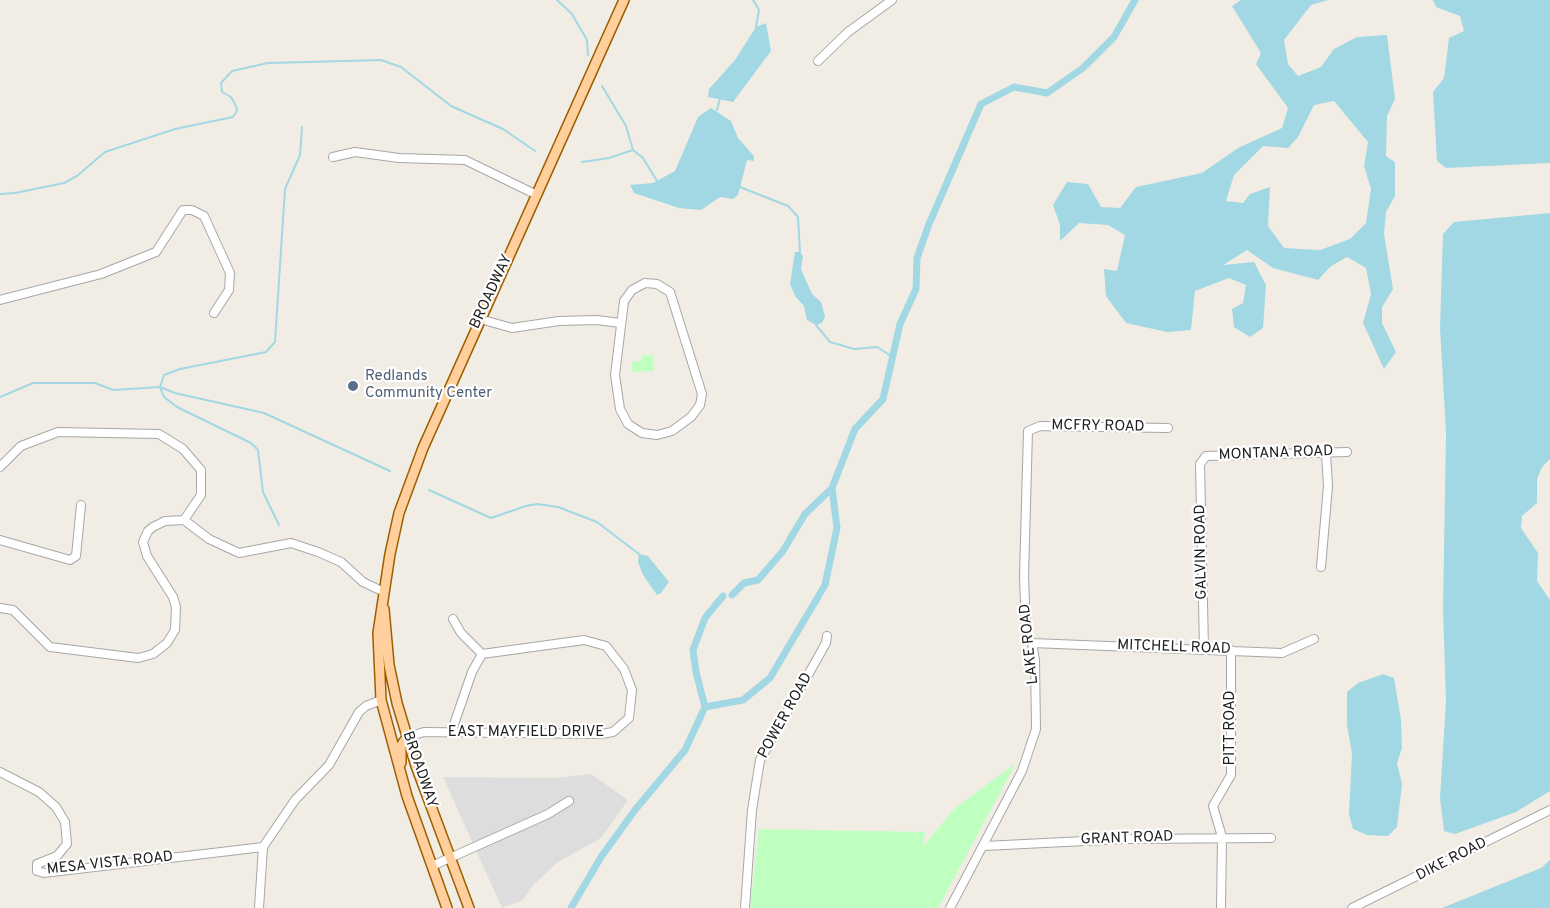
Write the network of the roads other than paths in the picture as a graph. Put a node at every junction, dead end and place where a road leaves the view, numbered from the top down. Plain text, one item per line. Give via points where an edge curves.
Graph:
1 (892, 0) edge
2 (621, 1) edge
3 (818, 62) dead end
4 (333, 157) dead end
5 (537, 195) junction
6 (0, 300) edge
7 (214, 313) dead end
8 (480, 319) junction
9 (620, 323) junction
10 (1168, 428) dead end
11 (1028, 431) joint
12 (1347, 452) dead end
13 (1326, 453) junction
14 (1206, 456) joint
15 (0, 467) edge
16 (81, 505) dead end
17 (184, 520) junction
18 (0, 540) edge
19 (1321, 567) dead end
20 (384, 592) junction
21 (0, 608) edge
22 (453, 619) dead end
23 (827, 636) dead end
24 (1314, 639) dead end
25 (1032, 643) junction
26 (1204, 649) junction
27 (1231, 650) junction
28 (482, 654) junction
29 (381, 700) junction
30 (451, 733) junction
31 (407, 737) junction
32 (0, 772) edge
33 (569, 801) dead end
34 (410, 806) junction
35 (1550, 810) edge
36 (1222, 837) junction
37 (1271, 838) dead end
38 (984, 846) junction
39 (263, 848) junction
40 (450, 858) junction
41 (432, 866) junction
42 (259, 908) edge
43 (447, 908) edge
44 (469, 908) edge
45 (745, 908) edge
46 (950, 908) edge
47 (1221, 908) edge
48 (1352, 908) edge

1 - 3 street via 848,32
2 - 5 main road, BROADWAY
4 - 5 street via 355,152 465,160
5 - 8 main road, BROADWAY
6 - 7 street via 101,274 156,252 183,210 192,210 204,216 230,273 230,290
8 - 9 street via 512,328 559,321
8 - 20 main road, BROADWAY via 408,487 393,537
9 - 9 street via 624,301 632,290 645,283 657,284 670,292 702,394 691,417 672,431 642,433 628,424 620,410 615,375
10 - 11 street, MCFRY ROAD via 1040,426
11 - 25 street, LAKE ROAD via 1024,576 1026,633
12 - 13 street, MONTANA ROAD
13 - 14 street, MONTANA ROAD
13 - 19 street via 1328,486
14 - 26 street, GALVIN ROAD via 1200,464
15 - 17 street via 21,446 58,432 159,434 183,449 201,470 201,495
16 - 18 street via 76,556 70,560
17 - 20 street via 208,539 239,553 291,543 318,552 341,562 363,582
17 - 21 street via 165,521 153,527 143,543 176,607 174,630 167,643 153,654 138,658 50,647 13,610
20 - 29 main road, BROADWAY via 378,633
20 - 31 main road, BROADWAY via 389,665
22 - 28 street
23 - 45 street, POWER ROAD via 760,760
24 - 27 street, MITCHELL ROAD via 1282,653
25 - 26 street, MITCHELL ROAD
25 - 38 street, LAKE ROAD via 1033,740 1022,771
26 - 27 street, MITCHELL ROAD
27 - 36 street, PITT ROAD via 1231,775 1213,806
28 - 30 street
28 - 30 street, EAST MAYFIELD DRIVE via 584,640 596,642 614,653 624,669 632,690 629,718 613,732 601,734
29 - 34 main road, BROADWAY
29 - 39 street via 359,712 329,765 296,800
30 - 31 street, EAST MAYFIELD DRIVE via 424,732
31 - 34 main road via 400,759
31 - 40 main road, BROADWAY
32 - 39 street, MESA VISTA ROAD via 39,792 57,807 65,822 67,844 57,856 37,864 37,871
33 - 40 street
34 - 41 main road, BROADWAY
35 - 48 street, DIKE ROAD
36 - 37 street, GRANT ROAD
36 - 38 street, GRANT ROAD
36 - 47 street, PITT ROAD
38 - 46 street, LAKE ROAD
39 - 42 street
40 - 41 street
40 - 44 main road, BROADWAY
41 - 43 main road, BROADWAY

